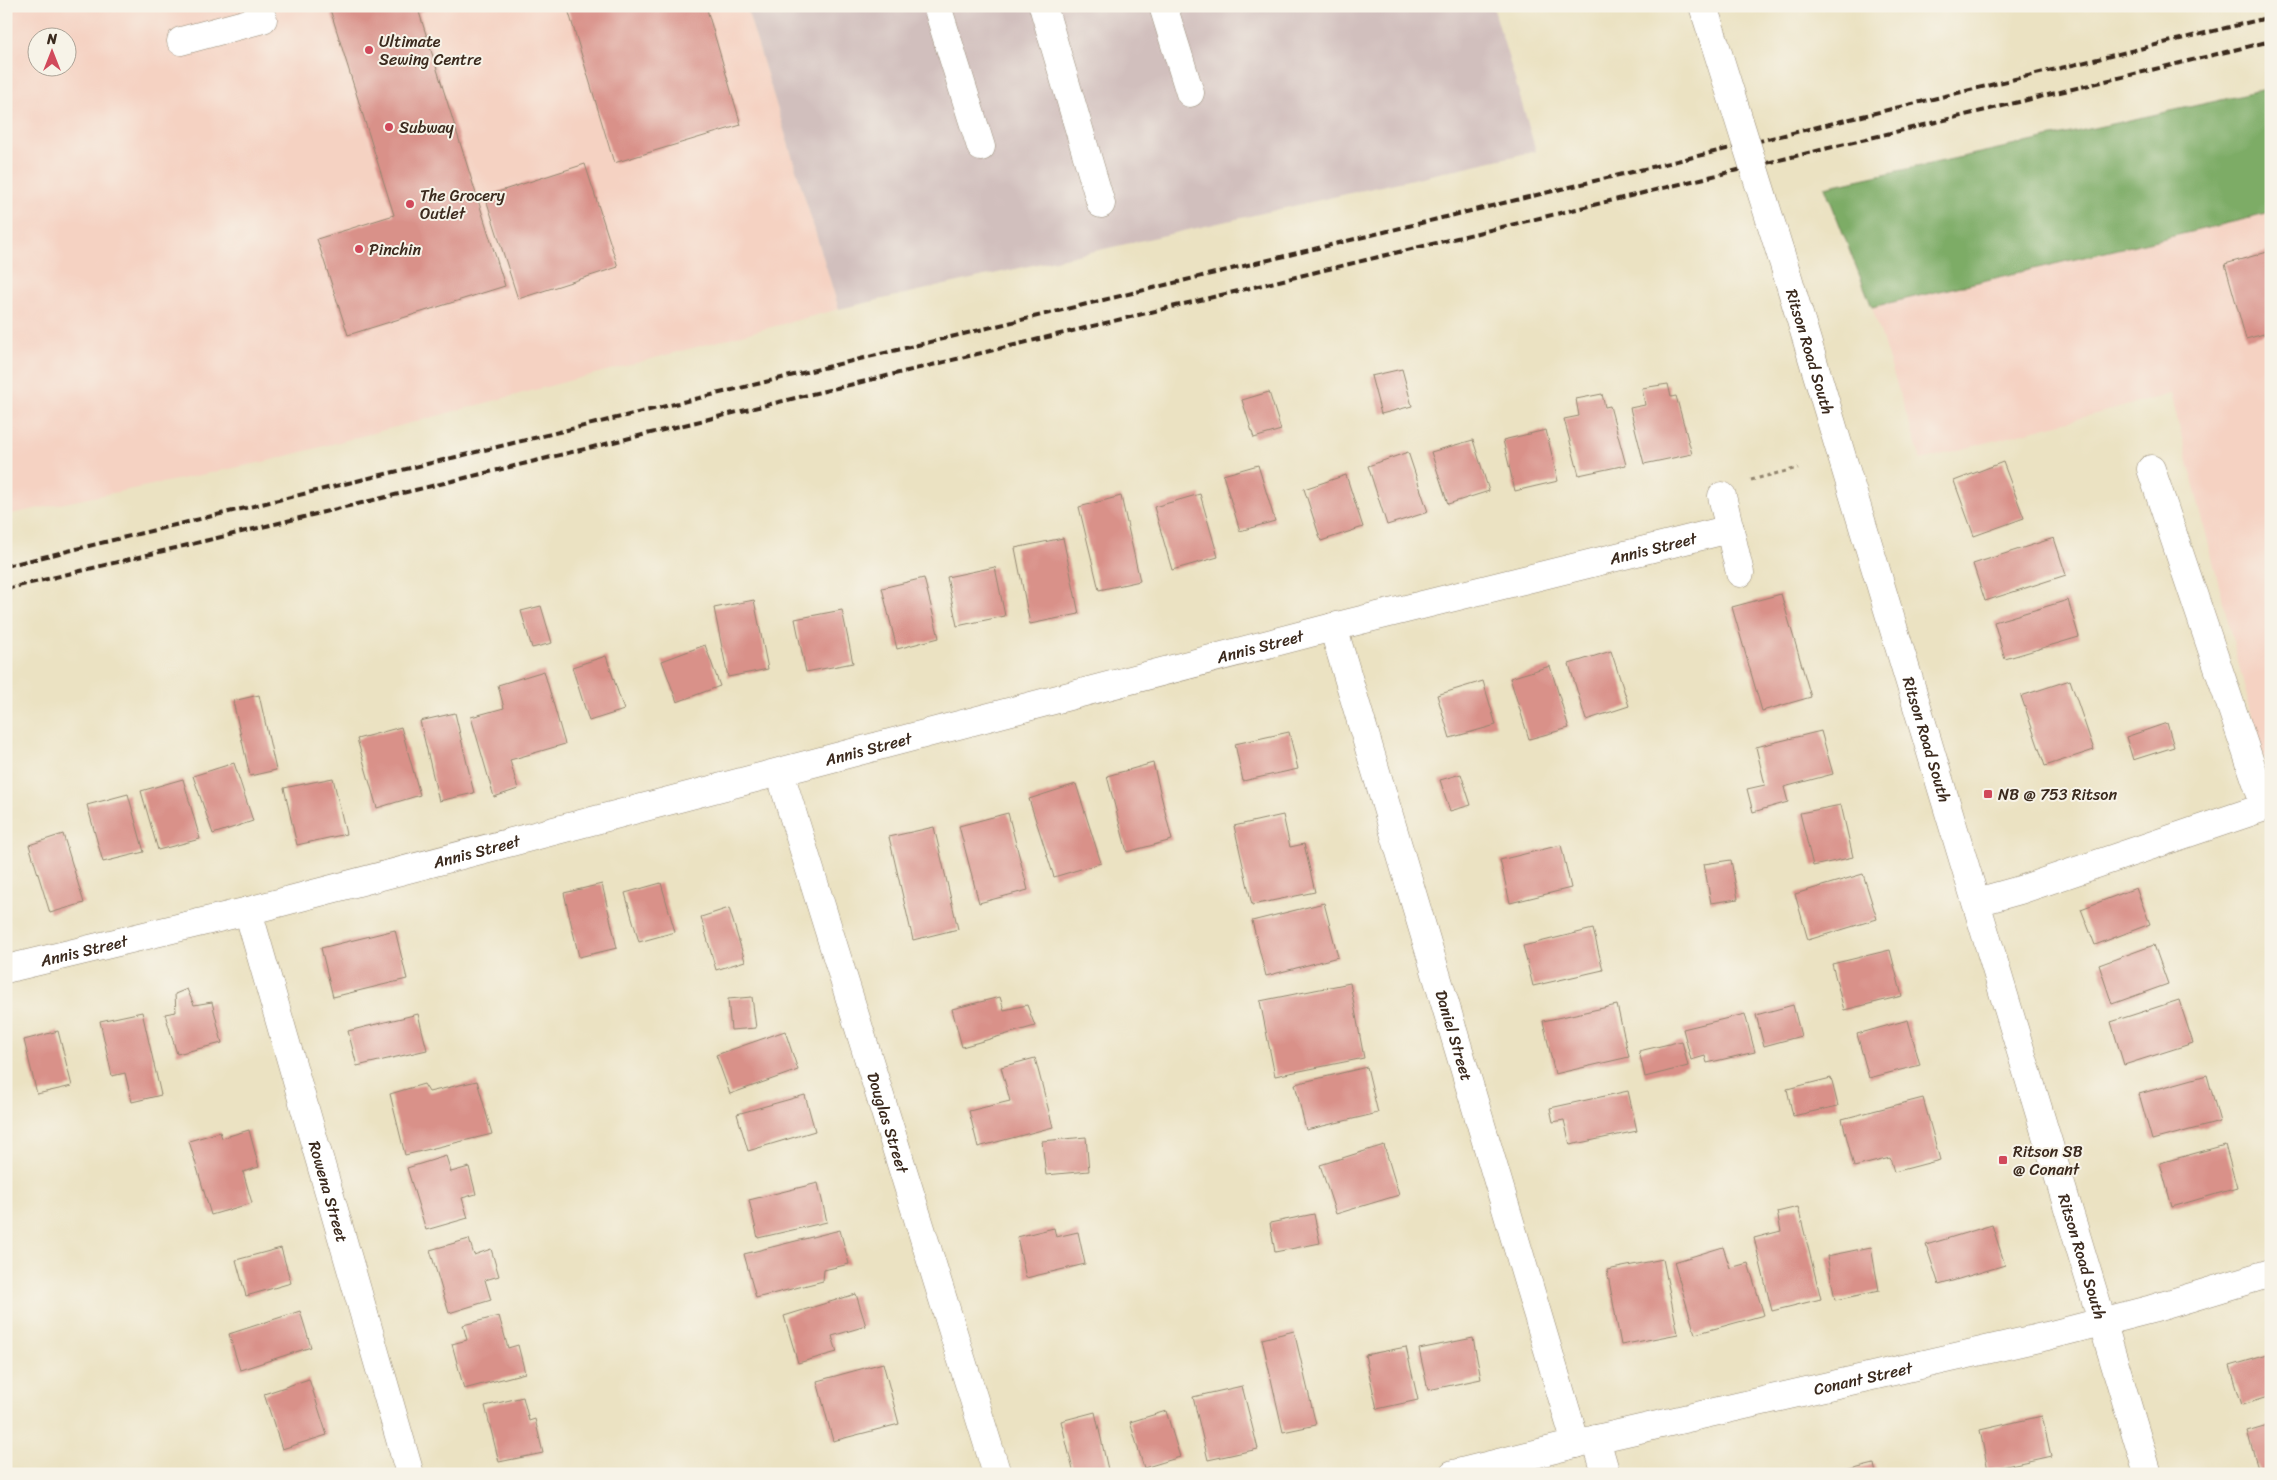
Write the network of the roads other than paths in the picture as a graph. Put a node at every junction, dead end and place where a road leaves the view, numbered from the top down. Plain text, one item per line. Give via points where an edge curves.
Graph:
1 (937, 6) edge
2 (1043, 6) edge
3 (1163, 6) edge
4 (1703, 6) edge
5 (263, 19) dead end
6 (181, 41) dead end
7 (1190, 94) dead end
8 (981, 147) dead end
9 (1101, 204) dead end
10 (2151, 468) dead end
11 (1722, 496) dead end
12 (1730, 530) junction
13 (1740, 573) dead end
14 (1333, 627) junction
15 (780, 773) junction
16 (2268, 806) edge
17 (1977, 902) junction
18 (248, 911) junction
19 (6, 969) edge
20 (2271, 1273) edge
21 (2101, 1322) junction
22 (1586, 1441) junction
23 (410, 1474) edge
24 (997, 1474) edge
25 (1454, 1474) edge
26 (1606, 1474) edge
27 (2148, 1474) edge

1 - 8 street
2 - 9 street
3 - 7 street
4 - 17 street, Ritson Road South, bridge
5 - 6 street
10 - 16 street
11 - 12 street
12 - 13 street
12 - 14 street, Annis Street
14 - 15 street, Annis Street
14 - 22 street, Daniel Street
15 - 18 street, Annis Street
15 - 24 street, Douglas Street
16 - 17 street
17 - 21 street, Ritson Road South
18 - 19 street, Annis Street
18 - 23 street, Rowena Street
20 - 21 street, Conant Street
21 - 22 street, Conant Street
21 - 27 street, Ritson Road South
22 - 25 street, Conant Street
22 - 26 street, Daniel Street

